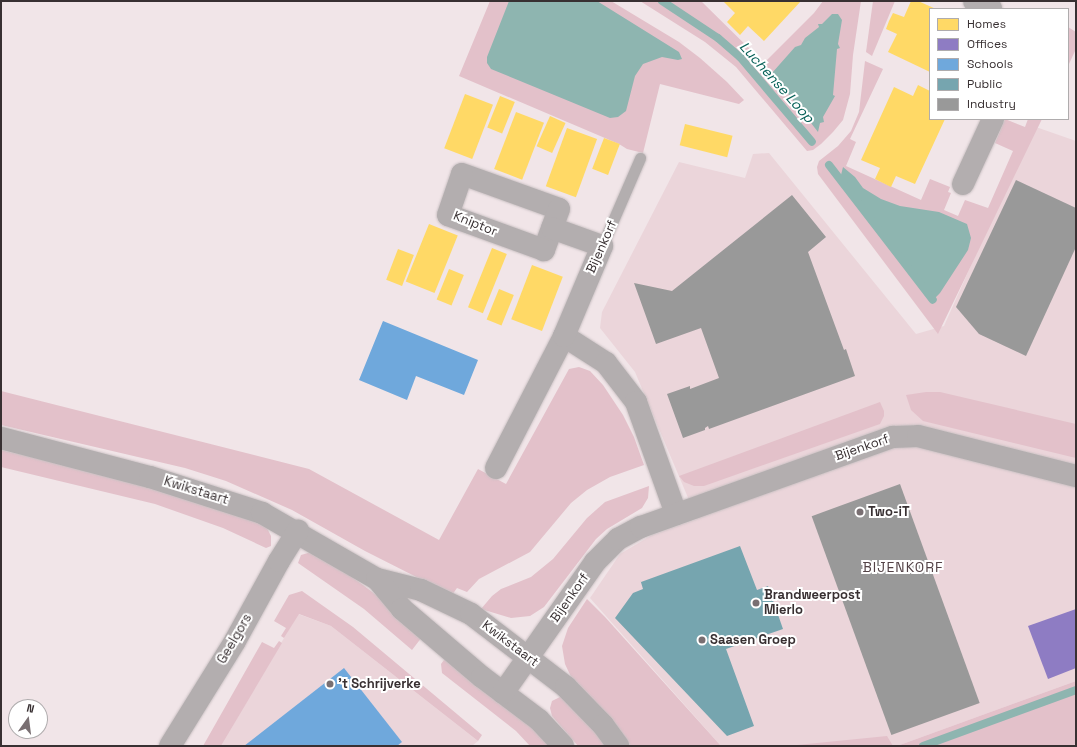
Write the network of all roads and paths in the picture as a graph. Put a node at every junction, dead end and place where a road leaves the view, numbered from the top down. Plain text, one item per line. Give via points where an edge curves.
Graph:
1 (974, 1) edge
2 (989, 8) edge
3 (993, 120) edge
4 (640, 158) dead end
5 (963, 184) dead end
6 (552, 228) junction
7 (602, 246) junction
8 (564, 336) junction
9 (1, 438) edge
10 (496, 468) dead end
11 (1076, 476) edge
12 (676, 514) junction
13 (298, 531) junction
14 (378, 579) junction
15 (528, 657) junction
16 (503, 692) junction
17 (170, 746) edge
18 (563, 746) edge
19 (618, 746) edge

1 - 2 street
3 - 5 street
4 - 7 lane, Bijenkorf
6 - 6 street, Kniptor via 559,209 462,174 448,214 544,250
6 - 7 street
7 - 8 street, Bijenkorf
8 - 10 street, Bijenkorf
8 - 12 street via 606,363 636,402
9 - 13 street, Kwikstaart via 82,458 226,500 262,513
11 - 12 street, Bijenkorf via 918,436 893,437
12 - 15 street, Bijenkorf via 618,539 595,562
13 - 14 street, Kwikstaart
13 - 17 street, Geelgors via 235,641
14 - 15 street, Kwikstaart via 420,590 471,614
14 - 16 street, Kwikstaart via 402,609
15 - 16 street, Bijenkorf
15 - 19 street, Kwikstaart via 566,687 603,725
16 - 18 street, Kwikstaart via 539,720

